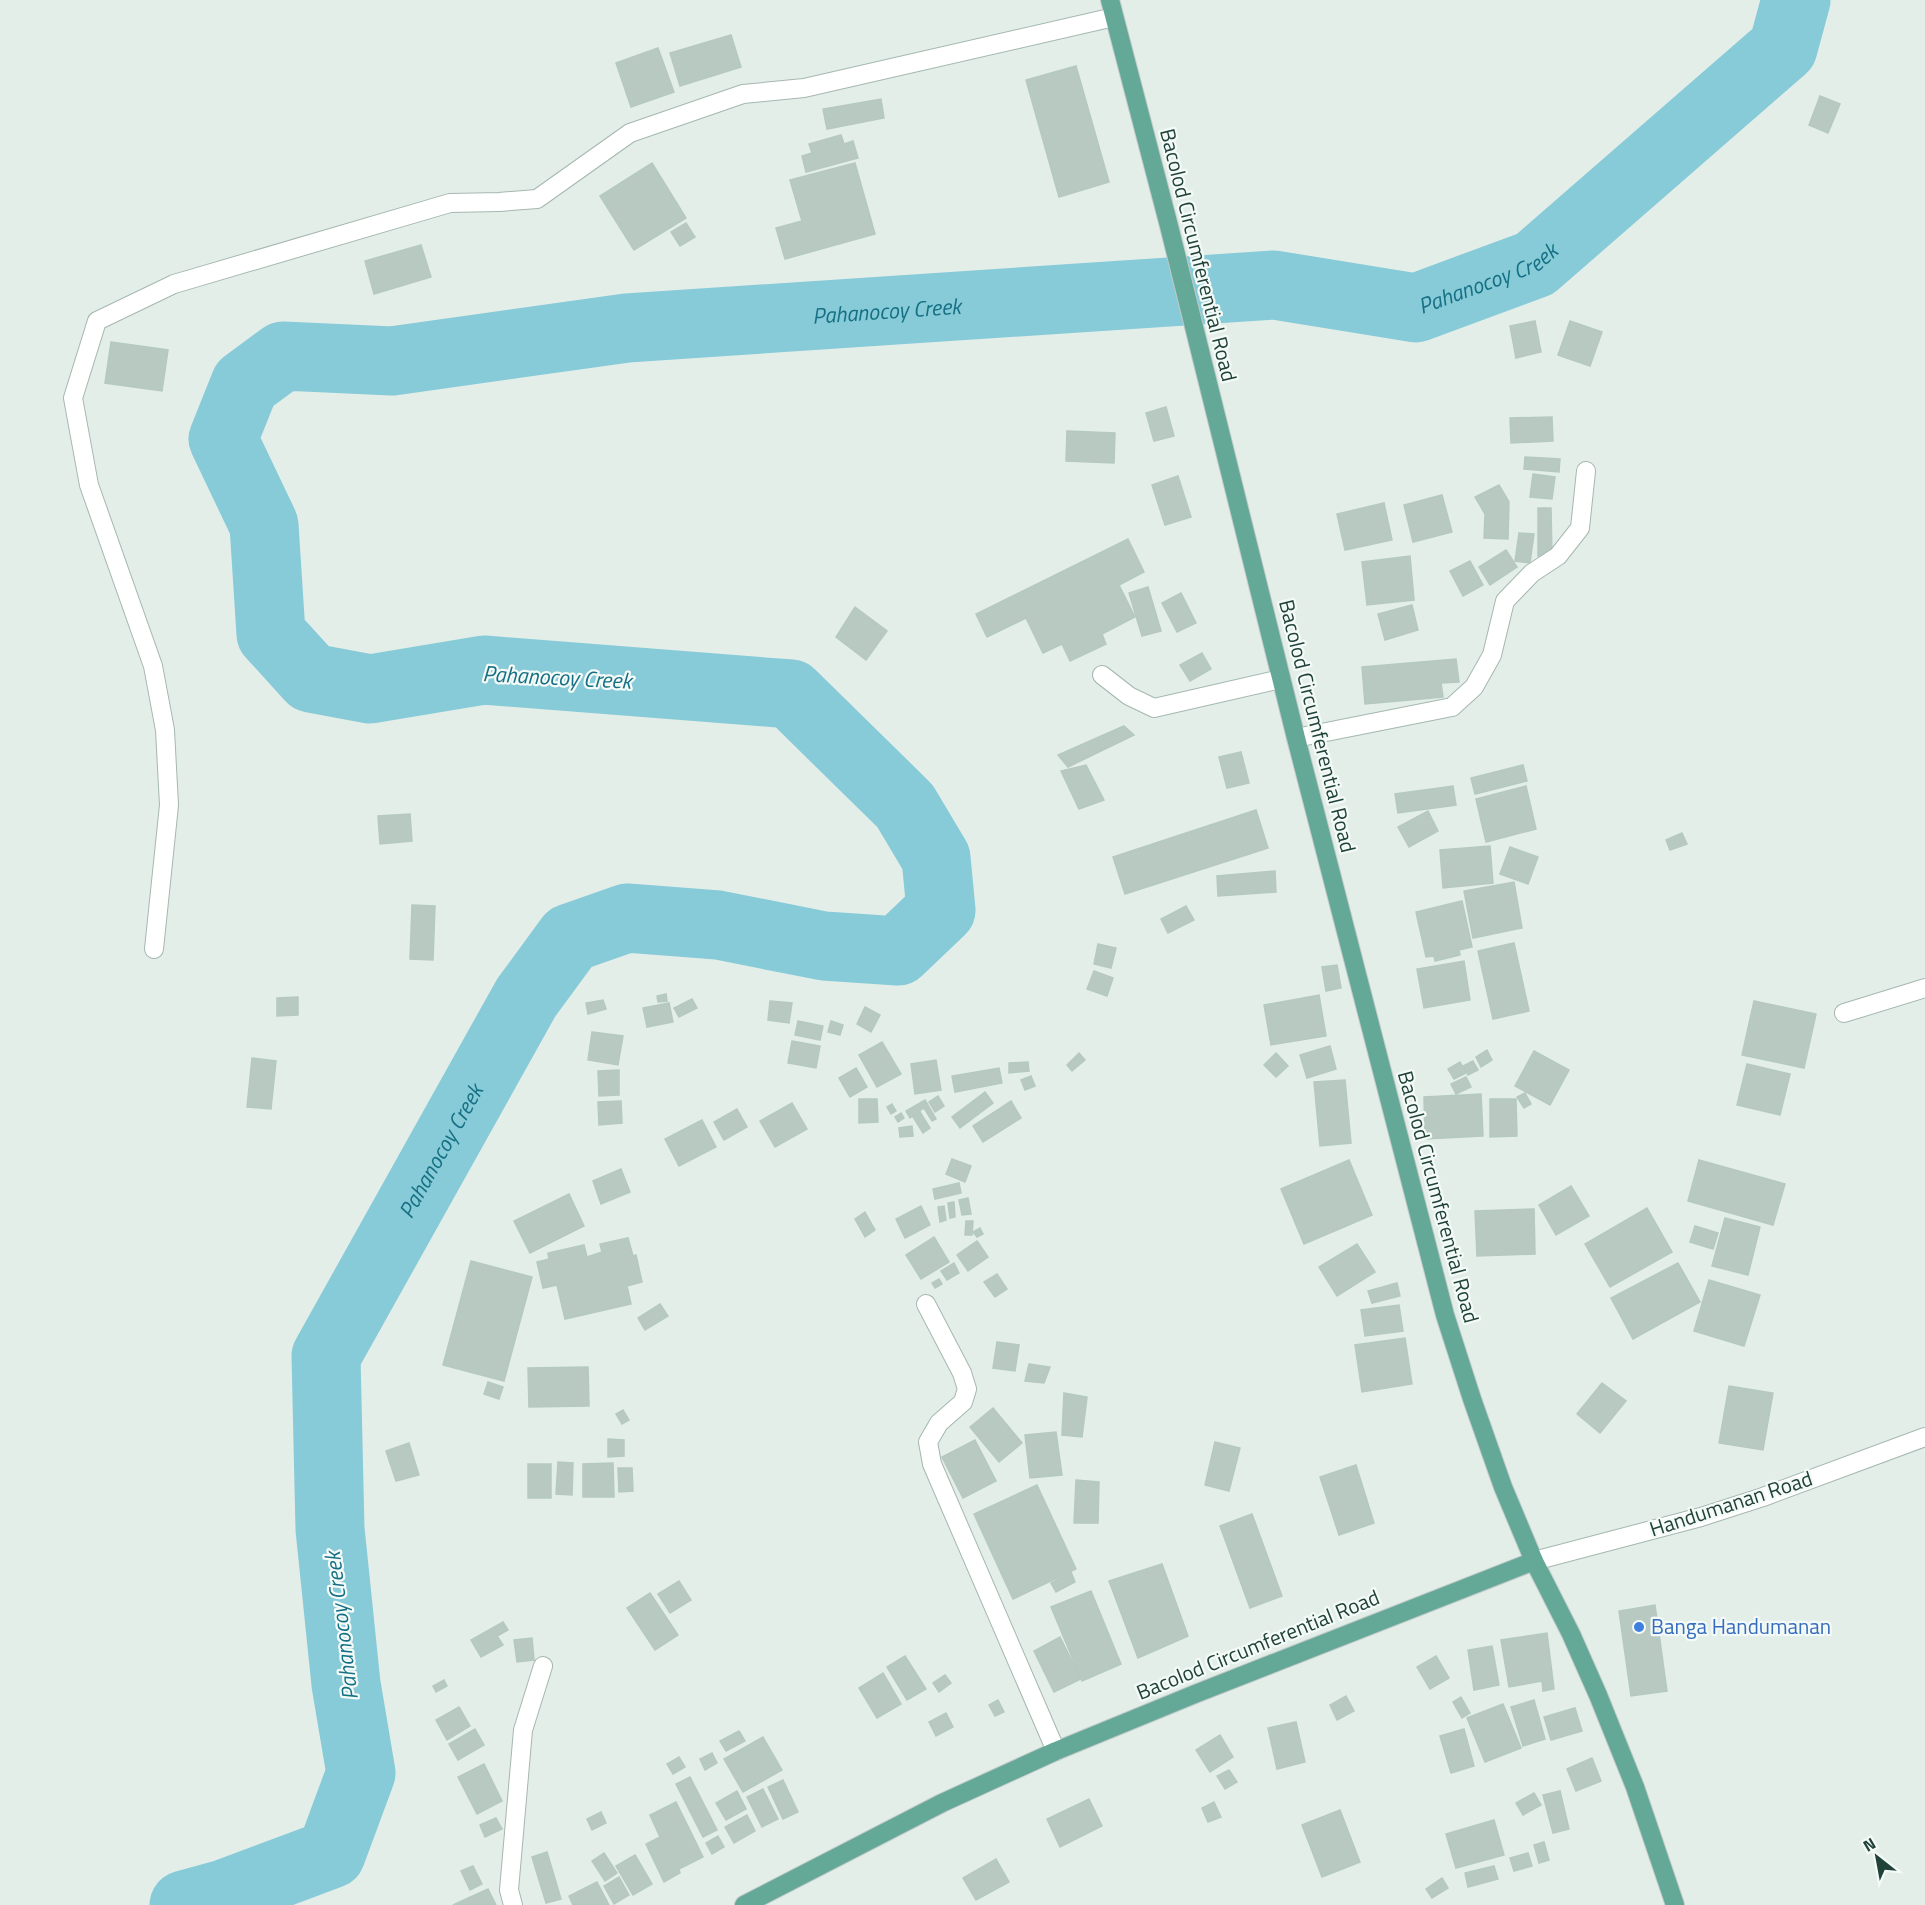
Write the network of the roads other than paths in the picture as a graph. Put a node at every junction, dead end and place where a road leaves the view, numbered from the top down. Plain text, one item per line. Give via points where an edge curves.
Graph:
1 (1112, 9) edge
2 (1586, 471) dead end
3 (1102, 675) dead end
4 (1281, 679) junction
5 (1296, 738) junction
6 (154, 949) dead end
7 (1925, 988) edge
8 (1845, 1013) dead end
9 (926, 1304) dead end
10 (1925, 1437) edge
11 (1534, 1561) junction
12 (543, 1666) dead end
13 (1056, 1751) junction
14 (513, 1905) edge
15 (744, 1905) edge
16 (1675, 1905) edge

1 - 4 main road, Bacolod Circumferential Road
1 - 6 street via 804,88 743,94 630,133 537,199 450,203 399,217 174,284 97,321 73,398 89,485 153,666 165,730 169,805
2 - 5 street via 1580,528 1558,556 1532,573 1505,602 1492,655 1474,687 1452,707
3 - 4 street via 1129,696 1154,708
4 - 5 main road, Bacolod Circumferential Road
5 - 11 main road, Bacolod Circumferential Road via 1445,1314 1491,1454
7 - 8 street
9 - 13 street via 967,1389 963,1402 939,1424 927,1442 932,1464
10 - 11 street, Handumanan Road via 1701,1517
11 - 13 main road, Bacolod Circumferential Road
11 - 16 main road via 1606,1716
12 - 14 street via 524,1730 509,1890
13 - 15 main road, Bacolod Circumferential Road via 942,1803

